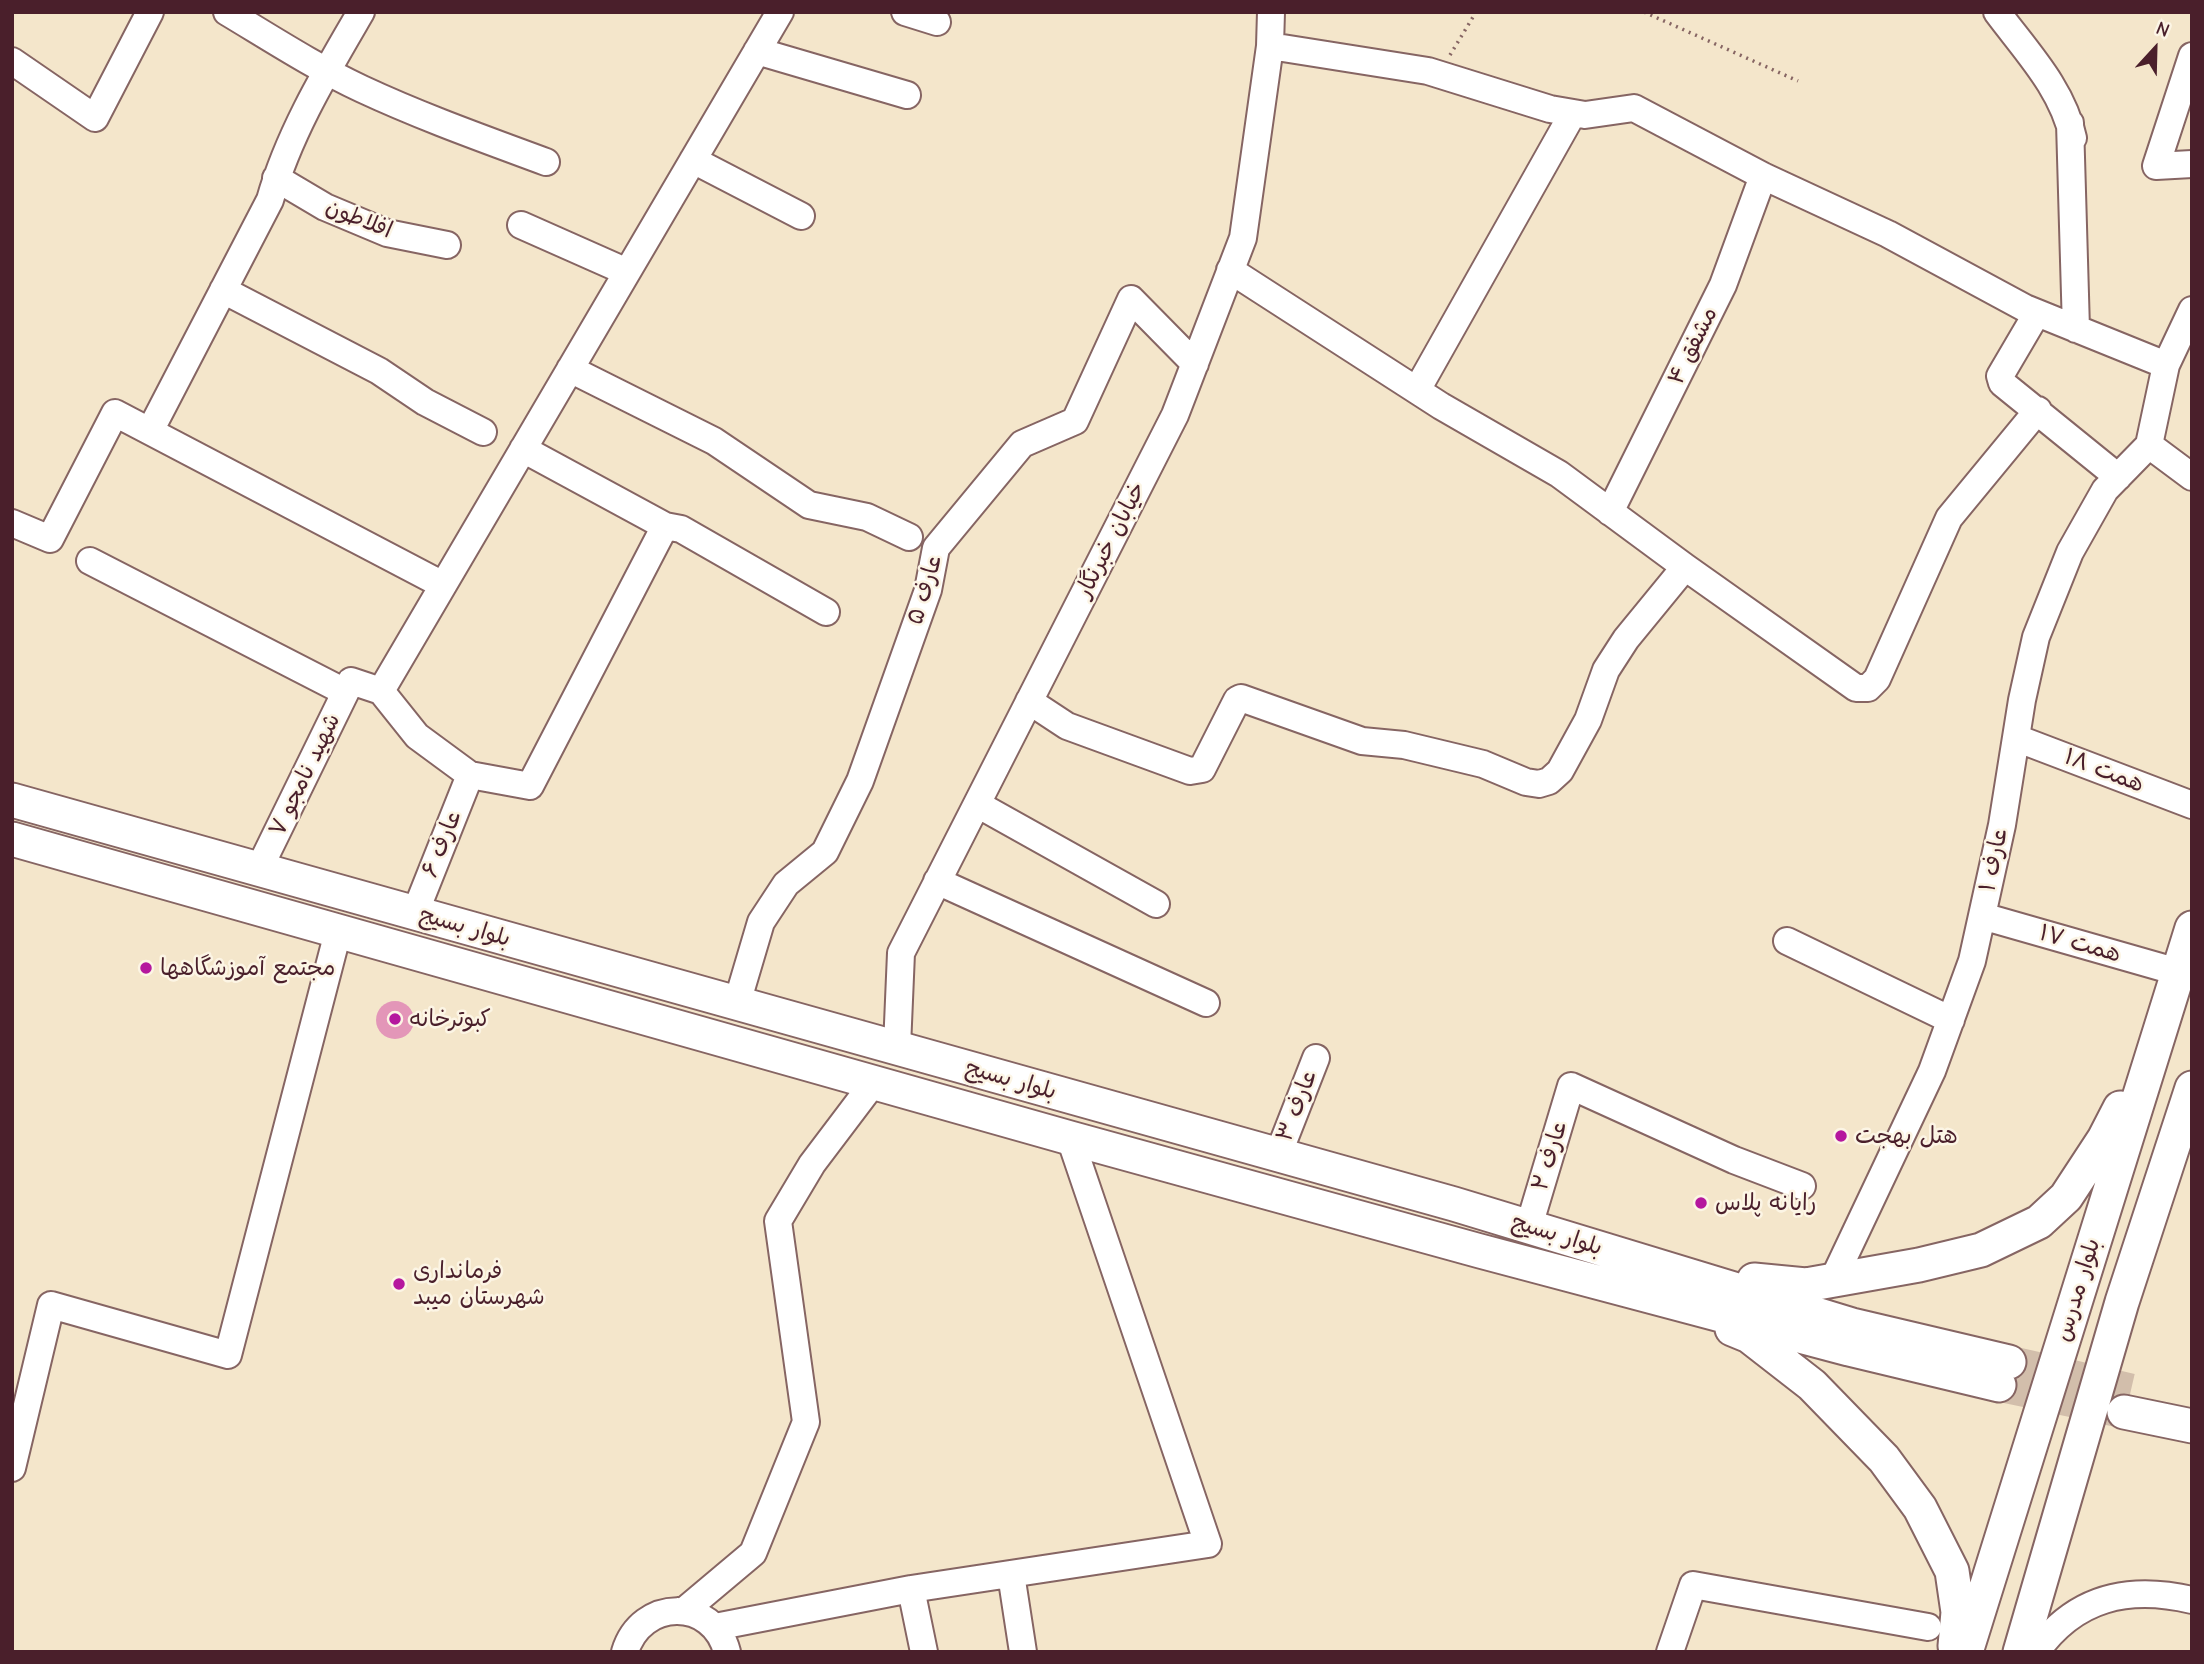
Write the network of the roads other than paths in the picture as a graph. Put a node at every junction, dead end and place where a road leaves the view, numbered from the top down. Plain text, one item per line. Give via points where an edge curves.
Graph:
1 (150, 12) edge
2 (227, 12) edge
3 (361, 12) edge
4 (780, 12) edge
5 (905, 12) edge
6 (1271, 12) edge
7 (1997, 12) edge
8 (937, 22) dead end
9 (1269, 46) junction
10 (757, 51) junction
11 (2192, 56) edge
12 (12, 61) edge
13 (327, 71) junction
14 (907, 96) dead end
15 (1573, 113) junction
16 (2070, 123) junction
17 (693, 160) junction
18 (546, 162) dead end
19 (2192, 164) edge
20 (2080, 167) dead end
21 (1763, 176) junction
22 (276, 178) junction
23 (801, 216) dead end
24 (521, 225) dead end
25 (447, 245) dead end
26 (1230, 270) junction
27 (627, 272) junction
28 (223, 290) junction
29 (2192, 310) edge
30 (2037, 313) junction
31 (2077, 329) junction
32 (1195, 364) junction
33 (2166, 365) junction
34 (570, 369) junction
35 (1417, 390) junction
36 (2038, 410) junction
37 (150, 431) junction
38 (483, 432) dead end
39 (2149, 445) junction
40 (523, 449) junction
41 (2118, 477) junction
42 (2192, 477) edge
43 (1611, 512) junction
44 (12, 523) edge
45 (665, 526) junction
46 (909, 537) dead end
47 (90, 561) dead end
48 (1685, 567) junction
49 (443, 585) junction
50 (826, 612) dead end
51 (348, 686) junction
52 (381, 691) junction
53 (1029, 701) junction
54 (2016, 738) junction
55 (470, 775) junction
56 (12, 800) edge
57 (977, 804) junction
58 (2192, 805) edge
59 (22, 846) edge
60 (259, 869) junction
61 (937, 881) junction
62 (1156, 904) dead end
63 (415, 913) junction
64 (1982, 916) junction
65 (2192, 928) edge
66 (338, 932) junction
67 (1787, 941) dead end
68 (2178, 972) junction
69 (737, 1003) junction
70 (1206, 1003) dead end
71 (2164, 1018) junction
72 (1951, 1020) junction
73 (897, 1047) junction
74 (1316, 1058) dead end
75 (874, 1082) junction
76 (2191, 1092) edge
77 (1070, 1139) junction
78 (1278, 1155) junction
79 (2192, 1163) edge
80 (1371, 1181) junction
81 (1802, 1186) dead end
82 (1361, 1219) junction
83 (1529, 1226) junction
84 (1833, 1280) junction
85 (1666, 1284) junction
86 (2004, 1374) tunnel mouth
87 (2192, 1403) edge
88 (2192, 1426) edge
89 (12, 1468) edge
90 (1011, 1574) junction
91 (911, 1590) junction
92 (2192, 1600) edge
93 (684, 1611) junction
94 (1928, 1627) dead end
95 (715, 1628) junction
96 (625, 1652) edge
97 (727, 1652) edge
98 (924, 1652) edge
99 (1023, 1652) edge
100 (1670, 1652) edge
101 (1955, 1652) edge
102 (1966, 1652) edge
103 (2020, 1652) edge
104 (2036, 1652) edge

1 - 12 street via 95,118
2 - 13 street
3 - 13 street
4 - 10 street
5 - 8 street
6 - 9 street, خیابان خبرنگار
7 - 16 street via 2057,92
9 - 15 street via 1439,74
9 - 26 street, خیابان خبرنگار via 1243,238
10 - 14 street
10 - 17 street
11 - 19 street via 2156,166
13 - 18 street
13 - 22 street
15 - 21 street via 1585,116 1634,108
15 - 35 street
16 - 20 street
16 - 31 street
17 - 23 street
17 - 27 street
21 - 30 street via 1888,234
21 - 43 street, مشفق ۴ via 1723,285
22 - 25 street, افلاطون via 325,207 387,233
22 - 28 street via 270,200
24 - 27 street
26 - 32 street, خیابان خبرنگار
26 - 35 street
27 - 34 street
28 - 37 street
28 - 38 street via 379,371
29 - 33 street
30 - 31 street
30 - 36 street via 2000,376 2007,388
31 - 33 street
32 - 53 street, خیابان خبرنگار via 1175,415
32 - 69 street, عارف ۵ via 1131,299 1075,421 1022,444 936,548 928,590 860,781 825,852 786,884 761,922
33 - 39 street
34 - 40 street
34 - 46 street via 714,440 809,505 867,517
35 - 43 street via 1559,474
36 - 41 street
36 - 48 street via 1949,518 1877,679 1868,688 1856,688
37 - 44 street via 114,413 50,538
37 - 49 street
39 - 41 street, عارف ۱
39 - 42 street
40 - 45 street
40 - 49 street
41 - 54 street, عارف ۱ via 2105,490 2070,552 2036,637
43 - 48 street
45 - 50 street via 681,529
45 - 55 street via 530,786
47 - 51 street
48 - 53 street via 1606,670 1588,720 1560,771 1539,784 1483,764 1404,745 1362,741 1241,698 1202,769 1190,771 1067,726
49 - 52 street
51 - 52 street
51 - 60 street, شهید نامجو ۷
52 - 55 street via 416,736
53 - 57 street, خیابان خبرنگار
54 - 58 street, همت ۱۸
54 - 64 street, عارف ۱
55 - 63 street, عارف ۶
56 - 60 main road, بلوار بسیج
57 - 61 street, خیابان خبرنگار
57 - 62 street
59 - 66 main road, بلوار بسیج
60 - 63 main road, بلوار بسیج
61 - 70 street
61 - 73 street, خیابان خبرنگار via 901,953
63 - 69 main road, بلوار بسیج
64 - 68 street, همت ۱۷
64 - 72 street, عارف ۱
65 - 68 main road, بلوار مدرس
66 - 75 main road, بلوار بسیج
66 - 89 street via 228,1355 51,1305
67 - 72 street
68 - 71 main road, بلوار مدرس
69 - 73 main road, بلوار بسیج
71 - 84 main road via 2104,1139 2066,1197 2039,1222 1981,1251
71 - 102 main road, بلوار مدرس
72 - 84 street, عارف ۱ via 1932,1071
73 - 78 main road, بلوار بسیج
74 - 78 street, عارف ۳
75 - 77 main road, بلوار بسیج
75 - 93 street via 812,1164 778,1221 806,1422 753,1553
76 - 79 main road
76 - 103 main road, بلوار مدرس via 2122,1302
77 - 82 main road, بلوار بسیج
77 - 90 street via 1208,1544
78 - 80 main road, بلوار بسیج
80 - 82 main road
80 - 83 main road, بلوار بسیج
81 - 83 street, عارف ۲ via 1571,1086
82 - 85 main road, بلوار بسیج
83 - 85 main road, بلوار بسیج
84 - 85 main road via 1806,1285
85 - 86 main road, بلوار بسیج via 1849,1349
85 - 101 main road via 1749,1336 1812,1385 1884,1459 1920,1508 1952,1571 1958,1612
87 - 88 main road via 2128,1401
90 - 91 street
90 - 99 street
91 - 95 street
91 - 98 street
92 - 104 street via 2167,1594 2126,1594 2094,1603 2051,1630
93 - 95 street via 701,1616
93 - 96 street via 650,1617 628,1641
94 - 100 street via 1693,1585
95 - 97 street

